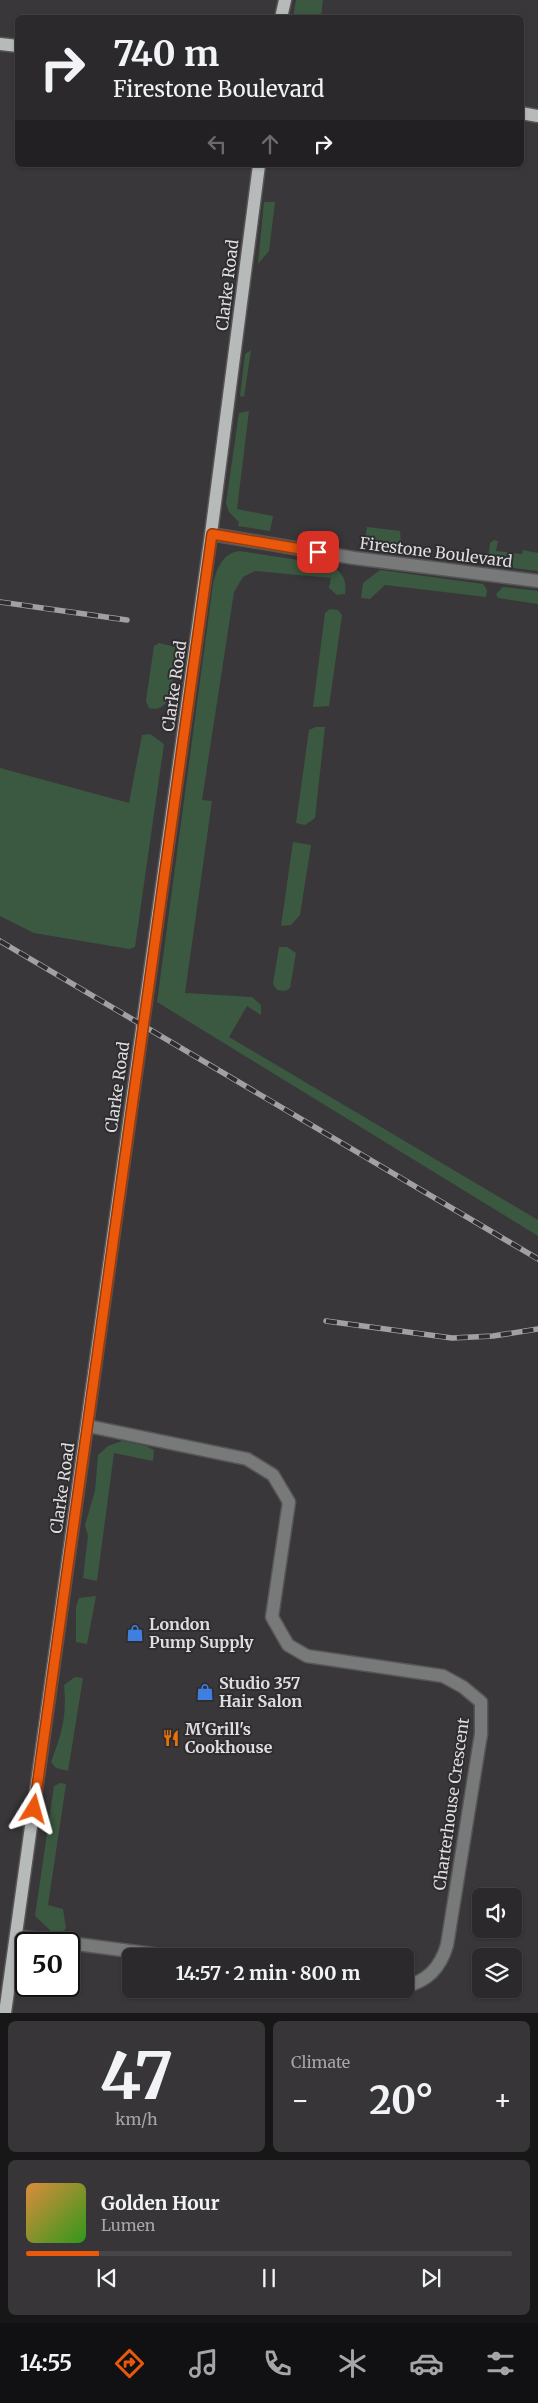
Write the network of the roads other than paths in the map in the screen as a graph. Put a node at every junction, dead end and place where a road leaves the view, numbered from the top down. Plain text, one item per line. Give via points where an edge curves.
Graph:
1 (284, 0) edge
2 (282, 15) edge
3 (0, 44) edge
4 (15, 46) edge
5 (524, 114) edge
6 (538, 116) edge
7 (259, 167) edge
8 (212, 534) junction
9 (538, 581) edge
10 (88, 1426) junction
11 (17, 1932) edge
12 (15, 1943) edge
13 (80, 1944) edge
14 (122, 1950) edge
15 (414, 1985) edge
16 (5, 2013) edge

1 - 2 main road
3 - 4 main road
5 - 6 main road
7 - 8 main road, Clarke Road
8 - 9 street, Firestone Boulevard via 354,558
8 - 10 main road, Clarke Road
10 - 11 main road, Clarke Road
10 - 15 street, Charterhouse Crescent via 247,1460 273,1475 289,1502 272,1617 288,1644 307,1656 443,1676 481,1702 481,1734 447,1945 438,1967
12 - 16 main road, Clarke Road
13 - 14 street

